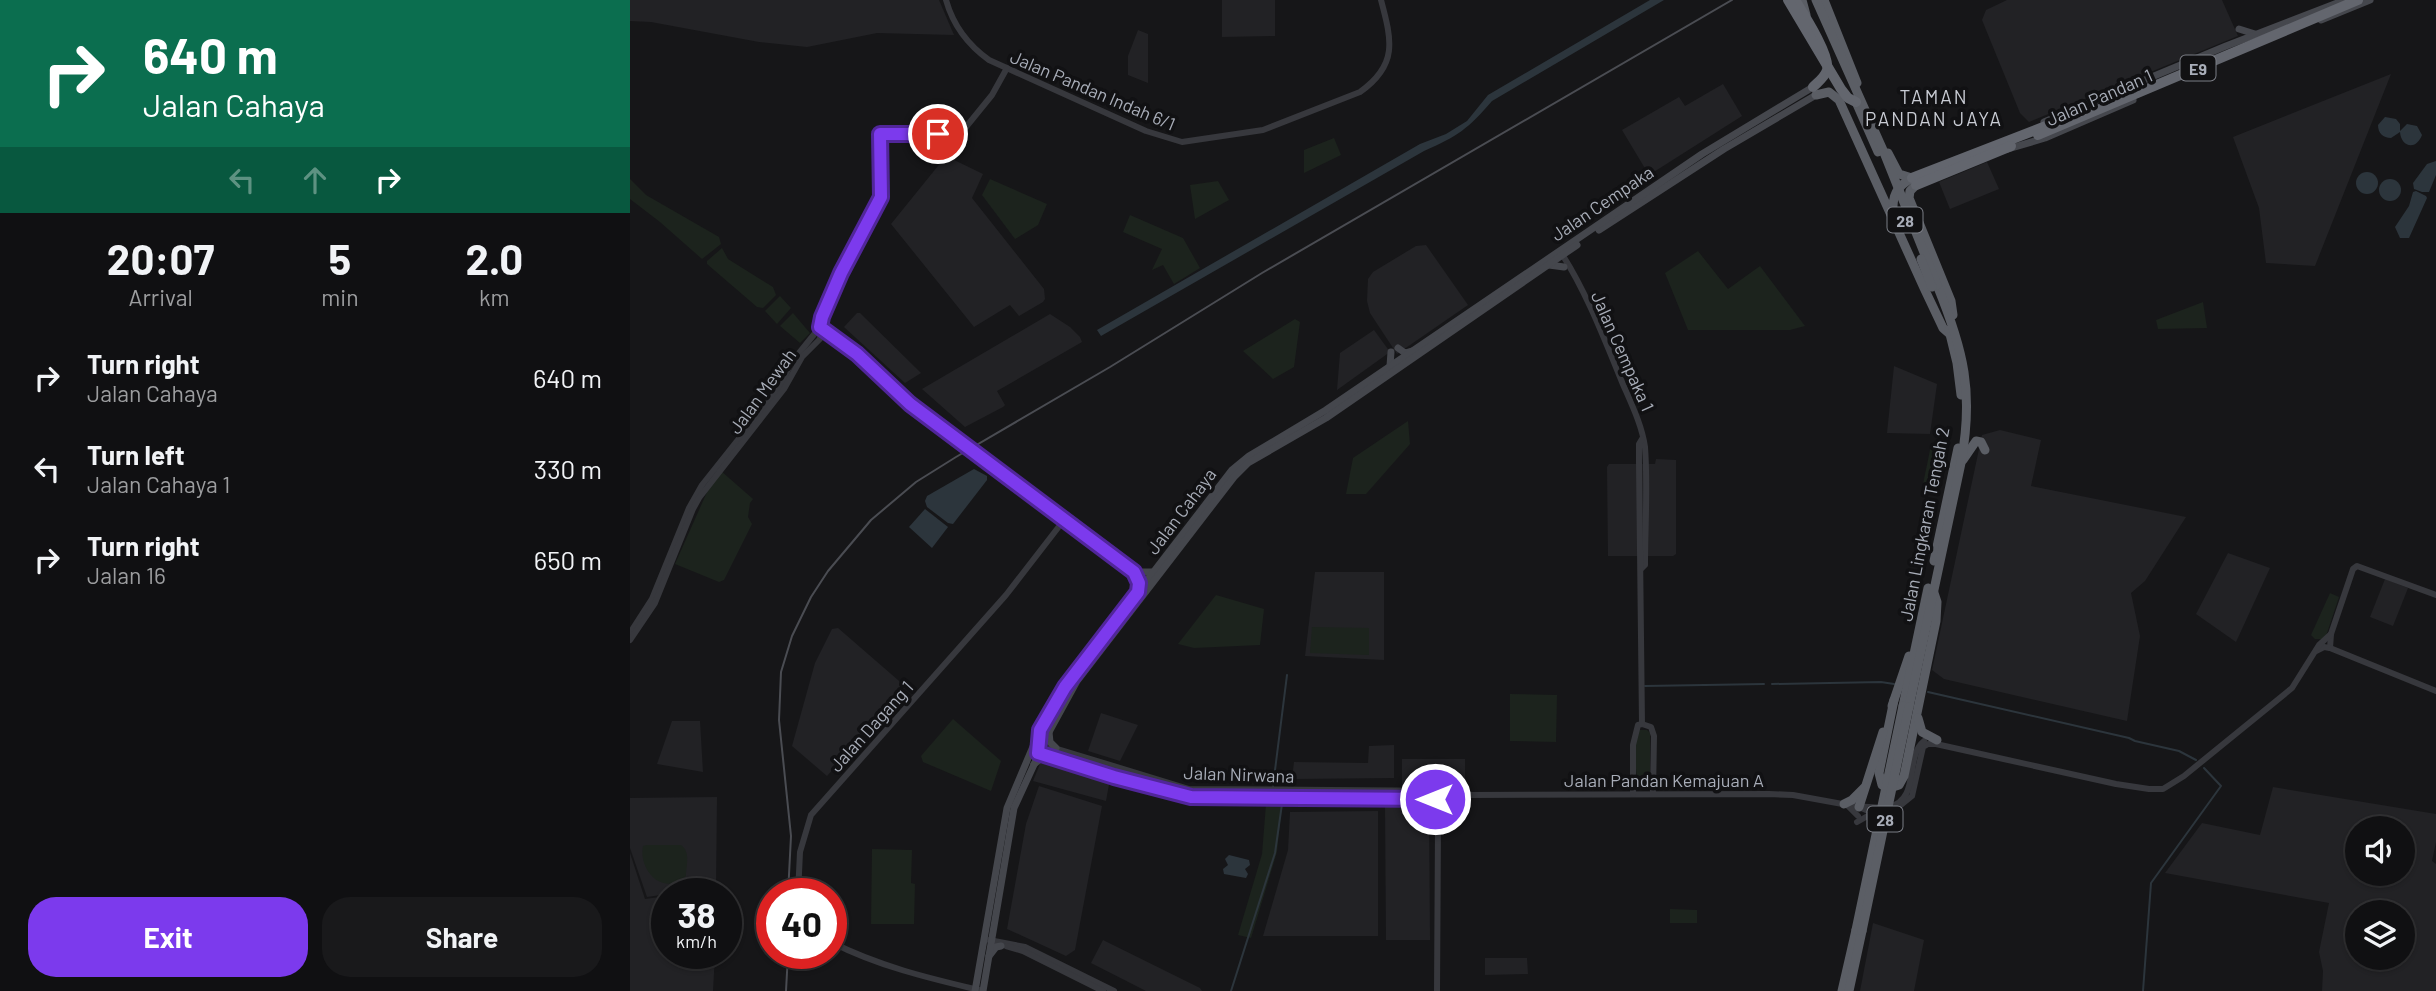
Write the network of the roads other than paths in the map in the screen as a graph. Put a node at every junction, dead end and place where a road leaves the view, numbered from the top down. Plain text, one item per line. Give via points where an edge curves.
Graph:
1 (946, 0) edge
2 (1381, 0) edge
3 (1795, 0) edge
4 (1810, 0) edge
5 (1816, 0) edge
6 (1824, 0) edge
7 (2344, 0) edge
8 (2358, 0) edge
9 (2371, 0) edge
10 (2239, 29) dead end
11 (2261, 33) junction
12 (1007, 68) junction
13 (1856, 81) junction
14 (2134, 85) junction
15 (1814, 91) junction
16 (2139, 97) junction
17 (1856, 102) junction
18 (1998, 148) junction
19 (1914, 182) junction
20 (1894, 223) junction
21 (1559, 255) junction
22 (1549, 265) junction
23 (1564, 267) junction
24 (1573, 277) junction
25 (1935, 286) junction
26 (1953, 324) junction
27 (820, 327) junction
28 (1951, 335) junction
29 (836, 337) junction
30 (820, 339) junction
31 (1416, 353) junction
32 (1396, 365) junction
33 (1985, 450) dead end
34 (1961, 463) junction
35 (1064, 520) junction
36 (1134, 572) junction
37 (1156, 574) junction
38 (1147, 582) junction
39 (1141, 593) junction
40 (2436, 595) edge
41 (630, 633) edge
42 (2331, 634) junction
43 (630, 640) edge
44 (2330, 648) junction
45 (2314, 652) junction
46 (2436, 691) edge
47 (1906, 706) junction
48 (1642, 724) junction
49 (1040, 730) junction
50 (1049, 732) junction
51 (1937, 740) junction
52 (1040, 748) junction
53 (1056, 748) junction
54 (1052, 757) junction
55 (1092, 760) junction
56 (1033, 765) junction
57 (1023, 766) junction
58 (1108, 775) junction
59 (2123, 784) junction
60 (1866, 786) junction
61 (1181, 787) junction
62 (1633, 794) junction
63 (1653, 794) junction
64 (1179, 795) junction
65 (1468, 795) junction
66 (1438, 799) junction
67 (1844, 804) junction
68 (1873, 813) junction
69 (1858, 815) junction
70 (799, 878) edge
71 (992, 929) junction
72 (1859, 930) junction
73 (987, 942) junction
74 (1002, 944) junction
75 (847, 950) edge
76 (988, 957) junction
77 (979, 990) edge
78 (1103, 991) edge
79 (1114, 991) edge
80 (1437, 991) edge
81 (1842, 991) edge
82 (1849, 991) edge

1 - 12 street, Jalan Pandan Indah 6/1 via 952,18 979,53
2 - 12 street, Jalan Pandan Indah 6/1 via 1390,54 1373,83 1263,130 1177,141
3 - 15 highway via 1828,66
3 - 17 highway, bridge via 1841,89
4 - 17 highway, Jalan Lingkaran Tengah 2 / 28, bridge
5 - 25 highway, Jalan Lingkaran Tengah 2 / 28, bridge via 1883,150
6 - 13 highway
7 - 11 main road, Jalan Pandan 1
7 - 18 highway, E9, bridge
8 - 18 highway, E9, bridge
9 - 16 main road, Jalan Pandan 1
10 - 11 main road
11 - 14 main road, Jalan Pandan 1
12 - 27 street via 992,96 953,144 942,132 880,134 881,197 841,273
13 - 15 highway via 1842,75
13 - 19 highway via 1897,173
14 - 16 main road via 2140,90
14 - 18 main road, Jalan Pandan 1 via 2011,136
15 - 20 highway via 1829,92 1839,100
15 - 21 main road, Jalan Cempaka via 1702,154
16 - 18 main road, Jalan Pandan 1 via 2045,138
17 - 25 highway, Jalan Lingkaran Tengah 2 / 28, bridge
18 - 19 highway, Jalan Pandan 1 / E9
19 - 20 highway via 1899,185 1895,191
19 - 26 highway via 1909,198 1951,300
20 - 28 highway via 1943,328
21 - 22 main road, Jalan Cempaka
21 - 23 street, Jalan Cempaka 1
21 - 24 street, Jalan Cempaka 1
21 - 31 main road, Jalan Cempaka
22 - 23 main road
22 - 31 main road, Jalan Cempaka
23 - 24 street, Jalan Cempaka 1
24 - 48 street, Jalan Cempaka 1 via 1606,344 1645,444
25 - 26 highway, Jalan Lingkaran Tengah 2 / 28
25 - 28 highway, Jalan Lingkaran Tengah 2 / 28
26 - 34 highway, Jalan Lingkaran Tengah 2 / 28 via 1966,383 1967,426
27 - 29 street
27 - 30 street
27 - 41 street, Jalan Mewah via 791,363 780,387 702,485 652,599
28 - 47 highway, Jalan Lingkaran Tengah 2 / 28 via 1961,388 1961,427
29 - 30 street
29 - 35 street, bridge via 917,408
30 - 43 street, Jalan Mewah via 699,498 652,609
31 - 32 main road, Jalan Cahaya
31 - 32 main road
31 - 32 main road via 1395,350
32 - 37 main road, Jalan Cahaya via 1325,418 1248,463
33 - 34 highway via 1976,441
34 - 47 highway, Jalan Lingkaran Tengah 2 / 28
35 - 36 street
35 - 70 street, Jalan Dagang 1 via 1006,595 811,815 800,852
36 - 37 main road
36 - 38 street
36 - 39 main road
37 - 38 main road
37 - 39 main road, Jalan Cahaya
38 - 39 main road, Jalan Cahaya
39 - 49 main road, Jalan Cahaya via 1065,687
39 - 50 main road, Jalan Cahaya via 1077,681
40 - 42 street via 2357,566
42 - 44 street
42 - 45 street
44 - 45 street
44 - 46 street
45 - 59 street via 2292,688 2178,781 2156,790
47 - 47 highway via 1902,781 1895,788 1886,787 1879,773
47 - 51 highway via 1922,732
47 - 60 highway
47 - 72 highway, Jalan Lingkaran Tengah 2 / 28, bridge
48 - 62 street via 1633,744
48 - 63 street via 1651,727 1654,736
49 - 52 main road
49 - 57 main road, Jalan Cahaya
50 - 52 main road, Jalan Cahaya
50 - 53 main road
51 - 59 street
51 - 69 street, Jalan Pandan Kemajuan A via 1919,745 1902,799
52 - 53 street, Jalan Nirwana
52 - 54 street, Jalan Nirwana
52 - 56 main road, Jalan Cahaya
52 - 57 main road
53 - 55 street, Jalan Nirwana
54 - 56 main road
54 - 58 street, Jalan Nirwana
55 - 58 street
55 - 61 street, Jalan Nirwana
56 - 71 main road, Jalan Cahaya via 1014,808
57 - 73 main road, Jalan Cahaya via 1007,808
58 - 64 street, Jalan Nirwana
59 - 68 street via 1928,744 1923,747 1915,788 1906,803 1891,813
60 - 67 highway
60 - 69 highway
61 - 64 street
61 - 66 street, Jalan Nirwana
62 - 63 street, Jalan Pandan Kemajuan A
62 - 65 street, Jalan Pandan Kemajuan A
63 - 67 street, Jalan Pandan Kemajuan A via 1793,795
64 - 66 street, Jalan Nirwana
65 - 66 street, Jalan Pandan Kemajuan A
65 - 66 street, Jalan Pandan Kemajuan A via 1459,791
66 - 80 street via 1434,821 1438,827
67 - 69 street, Jalan Pandan Kemajuan A
68 - 69 street, Jalan Pandan Kemajuan A
68 - 69 street
71 - 73 main road, Jalan Cahaya
71 - 74 main road
72 - 81 highway, Jalan Lingkaran Tengah 2 / 28
72 - 82 highway, Jalan Lingkaran Tengah 2 / 28
73 - 74 street
73 - 76 main road, Jalan Cahaya
73 - 77 main road, Jalan Cahaya
74 - 76 main road
74 - 78 street
74 - 79 street via 1025,947
75 - 77 street via 915,975
76 - 77 main road, Jalan Cahaya

